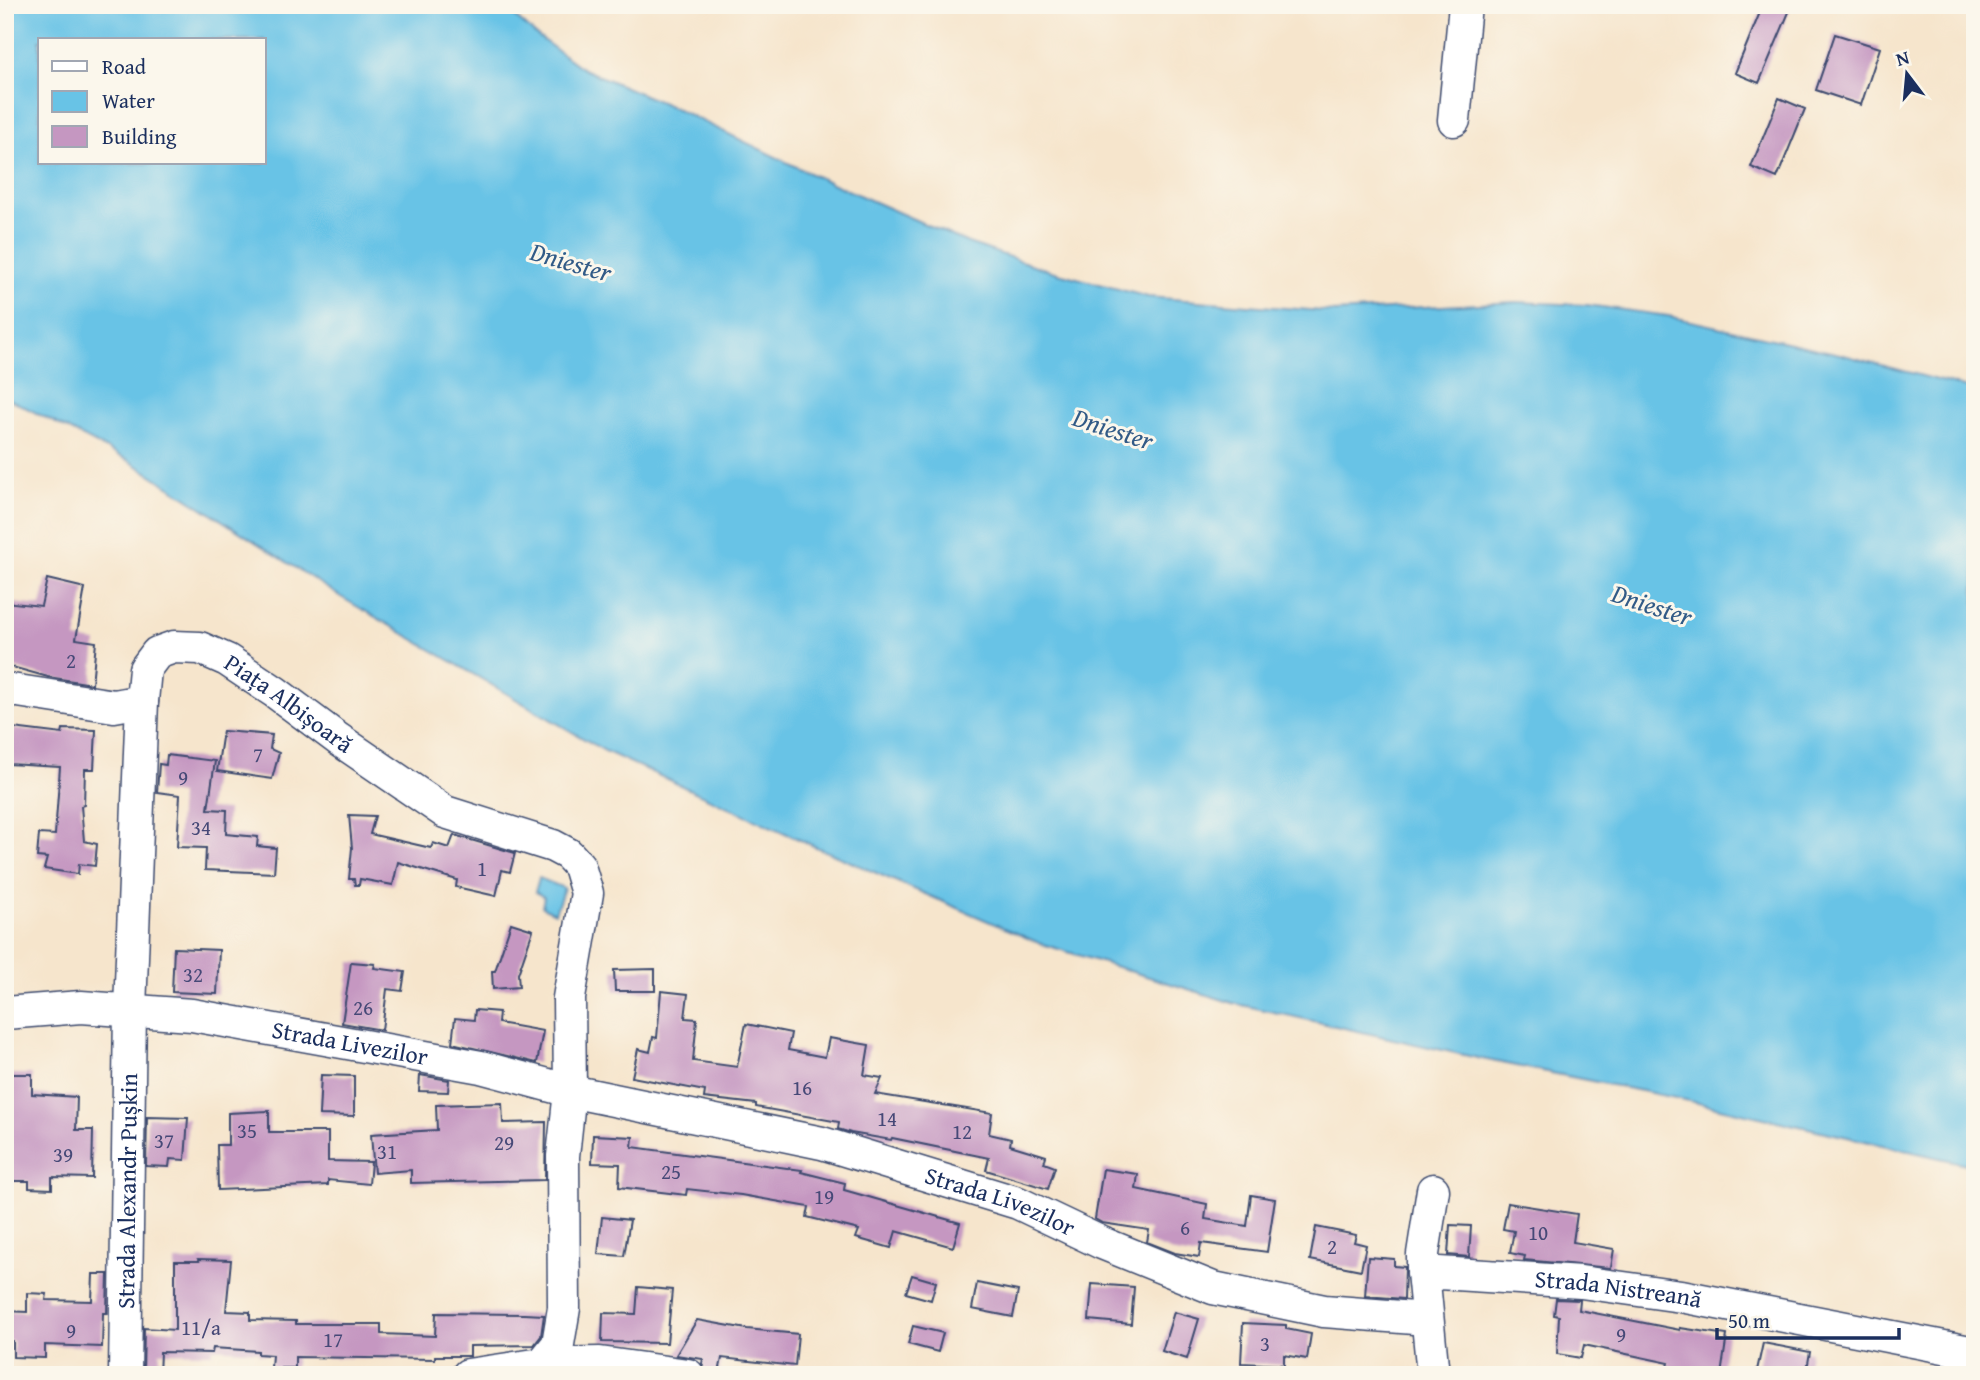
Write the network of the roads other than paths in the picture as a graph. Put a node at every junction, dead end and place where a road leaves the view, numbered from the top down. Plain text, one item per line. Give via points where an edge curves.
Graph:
1 (1465, 5) edge
2 (1454, 120) dead end
3 (5, 689) edge
4 (142, 701) junction
5 (130, 1009) junction
6 (5, 1013) edge
7 (570, 1091) junction
8 (1433, 1190) dead end
9 (1423, 1272) junction
10 (1427, 1319) junction
11 (1955, 1359) edge
12 (542, 1364) junction
13 (125, 1375) edge
14 (468, 1375) edge
15 (688, 1375) edge
16 (1433, 1375) edge

1 - 2 street
3 - 4 street via 114,706
4 - 5 street
4 - 7 street, Piața Albișoară via 145,669 157,653 174,647 200,648 275,692 445,812 568,854 579,866 587,893 569,998
5 - 6 street, Strada Livezilor via 81,1007
5 - 7 street, Strada Livezilor via 192,1015 481,1067
5 - 13 street, Strada Alexandr Pușkin
7 - 10 street, Strada Livezilor via 822,1143 960,1185 1018,1203 1213,1288 1324,1311
7 - 12 street via 563,1156 564,1308 558,1344
8 - 9 street
9 - 10 street
9 - 11 street, Strada Nistreană via 1681,1296
10 - 16 street
12 - 14 street
12 - 15 street via 600,1363

